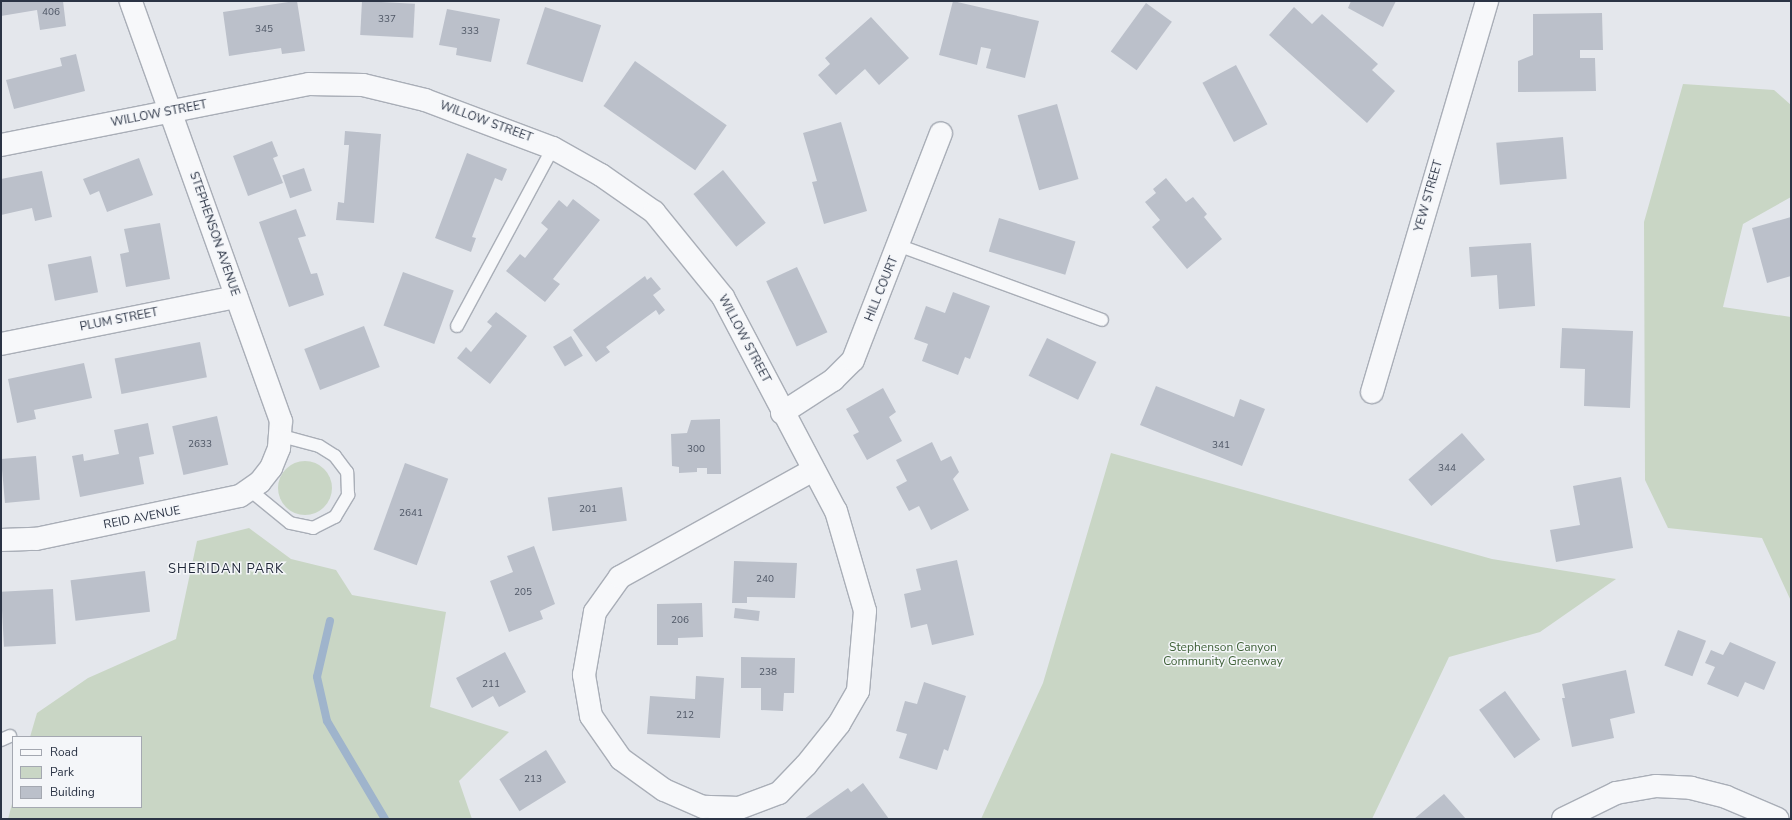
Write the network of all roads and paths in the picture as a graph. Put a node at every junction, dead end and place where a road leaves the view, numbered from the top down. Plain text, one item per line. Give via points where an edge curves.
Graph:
1 (131, 1) edge
2 (1487, 1) edge
3 (172, 112) junction
4 (941, 134) dead end
5 (1, 145) edge
6 (553, 148) junction
7 (900, 246) junction
8 (236, 297) junction
9 (1102, 320) dead end
10 (457, 326) dead end
11 (1, 344) edge
12 (1372, 392) dead end
13 (782, 413) junction
14 (282, 436) junction
15 (271, 468) joint
16 (813, 470) junction
17 (251, 491) junction
18 (1, 540) edge
19 (1563, 819) edge
20 (1778, 819) edge

1 - 3 street, STEPHENSON AVENUE
2 - 12 street, YEW STREET
3 - 5 street, WILLOW STREET
3 - 6 street, WILLOW STREET via 309,84 363,85 425,100
3 - 8 street, STEPHENSON AVENUE
4 - 7 street, HILL COURT
6 - 10 lane
6 - 13 street, WILLOW STREET via 601,175 654,212 723,298
7 - 9 lane
7 - 13 street, HILL COURT via 853,360 834,380
8 - 11 street, PLUM STREET
8 - 14 street, STEPHENSON AVENUE via 281,421
13 - 16 street, WILLOW STREET
14 - 15 street, STEPHENSON AVENUE
14 - 17 lane via 319,446 335,456 347,472 348,495 335,517 313,528 290,523
15 - 17 street, REID AVENUE
16 - 16 street, WILLOW STREET via 620,577 595,612 584,675 591,716 621,760 664,790 703,807 739,808 779,793 839,724 858,691 865,611 836,511
17 - 18 street, REID AVENUE via 227,500 36,539
19 - 20 street via 1616,793 1656,786 1691,788 1726,797

